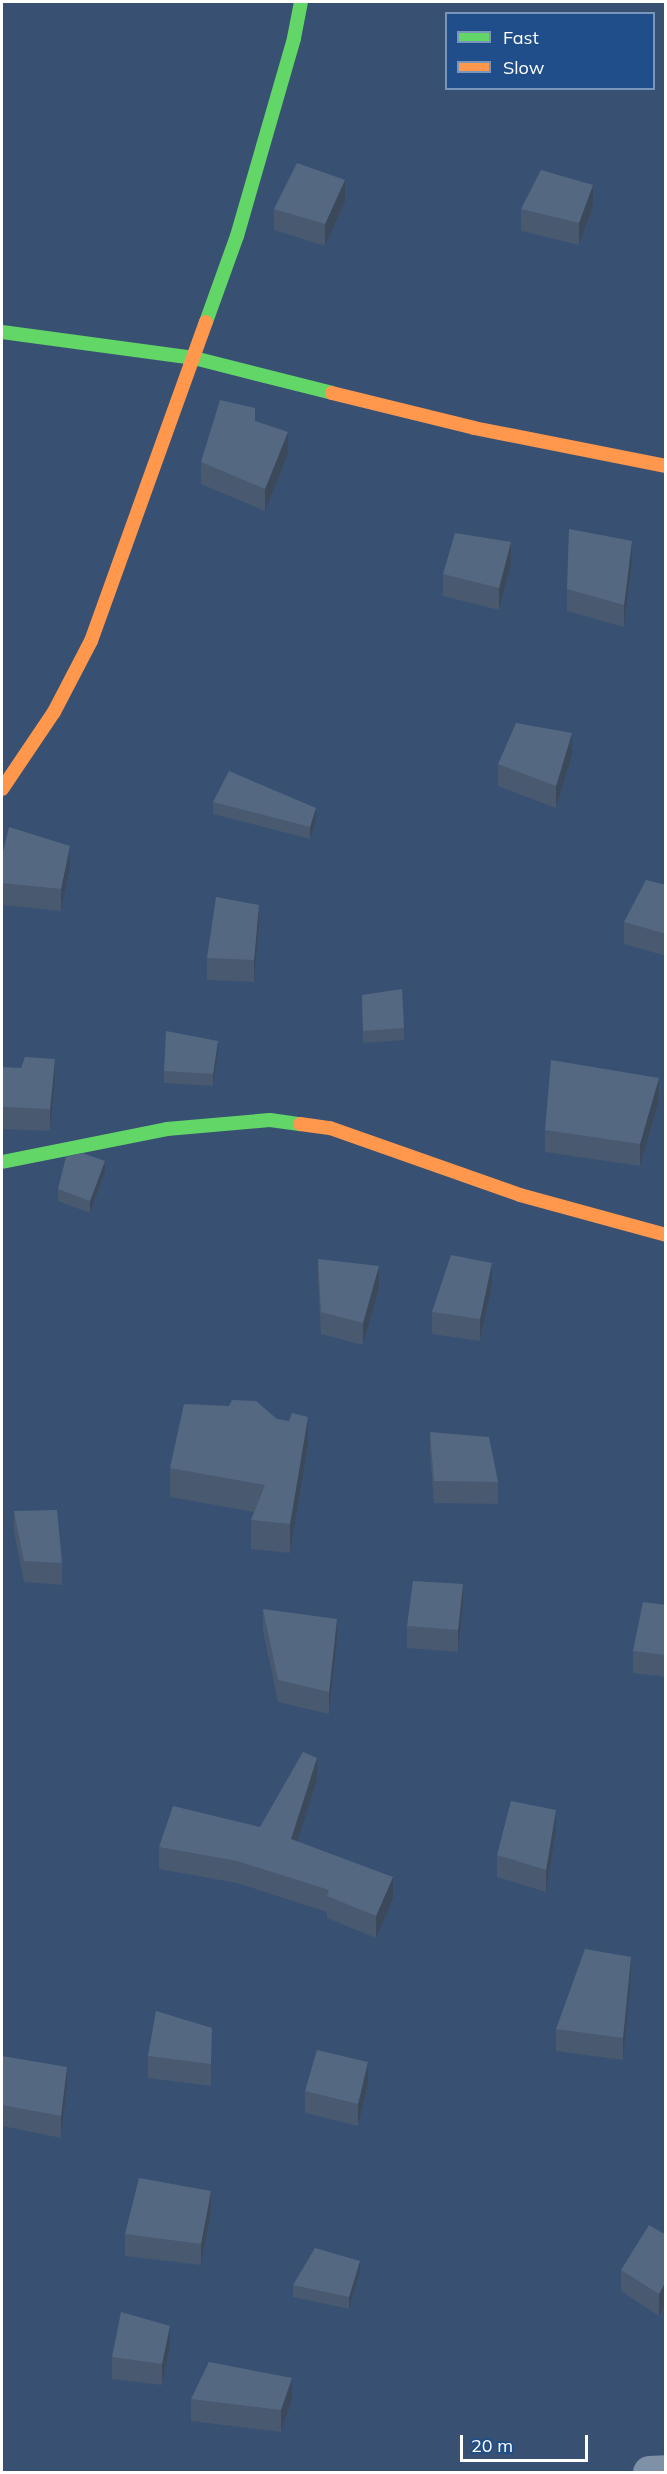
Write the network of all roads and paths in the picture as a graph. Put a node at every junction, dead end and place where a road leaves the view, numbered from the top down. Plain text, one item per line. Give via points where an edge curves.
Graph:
1 (302, 2) edge
2 (2, 332) edge
3 (194, 358) junction
4 (666, 466) edge
5 (2, 789) edge
6 (2, 1162) edge
7 (666, 1235) edge
8 (666, 2471) edge
9 (649, 2472) edge

1 - 3 street via 237,236
2 - 3 street
3 - 4 street via 474,428
3 - 5 street via 91,641 54,712
6 - 7 street via 167,1129 270,1120 330,1128 520,1196
8 - 9 street

